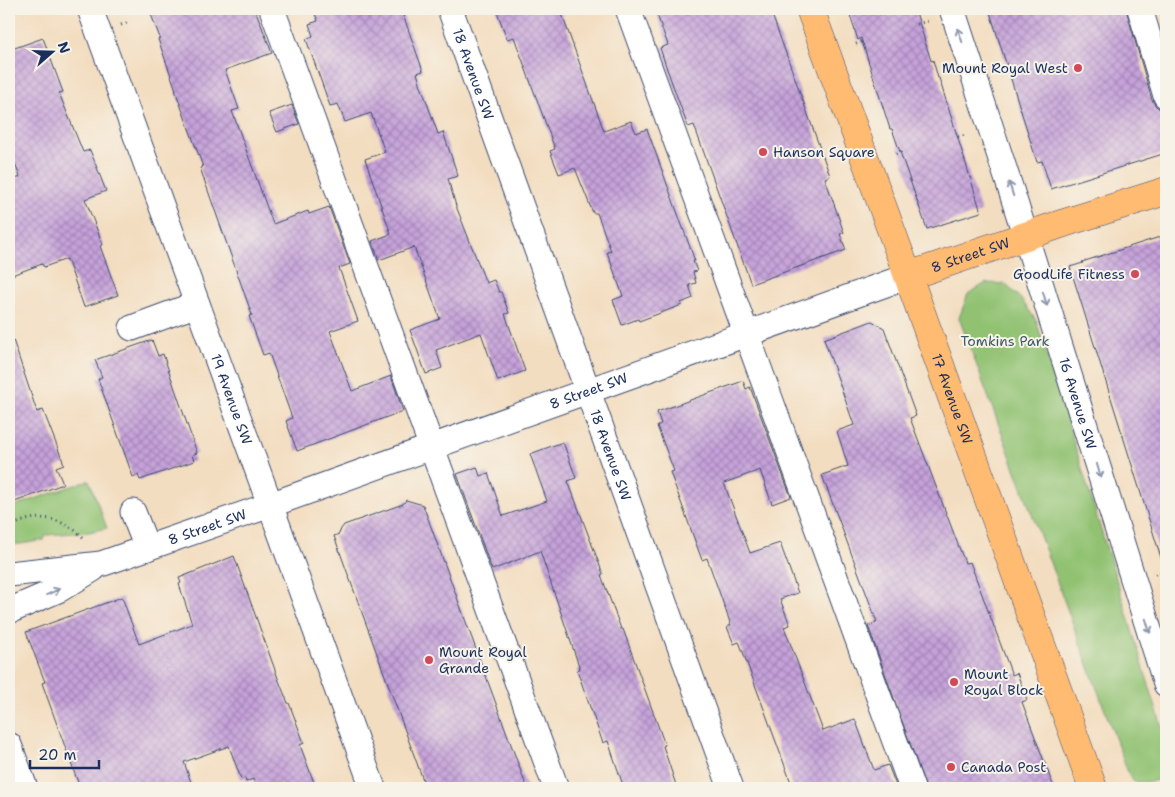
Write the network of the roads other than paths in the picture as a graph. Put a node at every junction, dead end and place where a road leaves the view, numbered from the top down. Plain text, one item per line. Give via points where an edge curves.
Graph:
1 (90, 9) edge
2 (272, 9) edge
3 (450, 9) edge
4 (628, 9) edge
5 (810, 9) edge
6 (952, 9) edge
7 (1140, 9) edge
8 (1166, 96) edge
9 (1166, 191) edge
10 (1026, 236) junction
11 (908, 276) junction
12 (197, 304) junction
13 (132, 328) dead end
14 (746, 333) junction
15 (588, 390) junction
16 (432, 446) junction
17 (270, 505) junction
18 (133, 512) dead end
19 (147, 548) junction
20 (101, 564) junction
21 (9, 574) edge
22 (9, 611) edge
23 (1166, 684) edge
24 (9, 745) edge
25 (25, 788) edge
26 (373, 788) edge
27 (556, 788) edge
28 (731, 788) edge
29 (912, 788) edge
30 (1093, 788) edge

1 - 12 street, 19 Avenue SW
2 - 16 street
3 - 15 street, 18 Avenue SW
4 - 14 street
5 - 11 main road, 17 Avenue SW
10 -> 6 street, 16 Avenue SW
7 - 8 street
9 - 10 main road, 8 Street SW
10 - 11 main road, 8 Street SW
10 -> 23 street, 16 Avenue SW
11 - 14 street, 8 Street SW
11 - 30 main road, 17 Avenue SW
12 - 13 street
12 - 17 street, 19 Avenue SW
14 - 15 street, 8 Street SW
14 - 29 street
15 - 16 street, 8 Street SW
15 - 28 street, 18 Avenue SW
16 - 17 street, 8 Street SW
16 - 27 street
17 - 19 street, 8 Street SW
17 - 26 street, 19 Avenue SW
18 - 19 street
19 - 20 street, 8 Street SW
20 - 21 street, 8 Street SW
22 -> 20 street via 60,589
24 - 25 street

